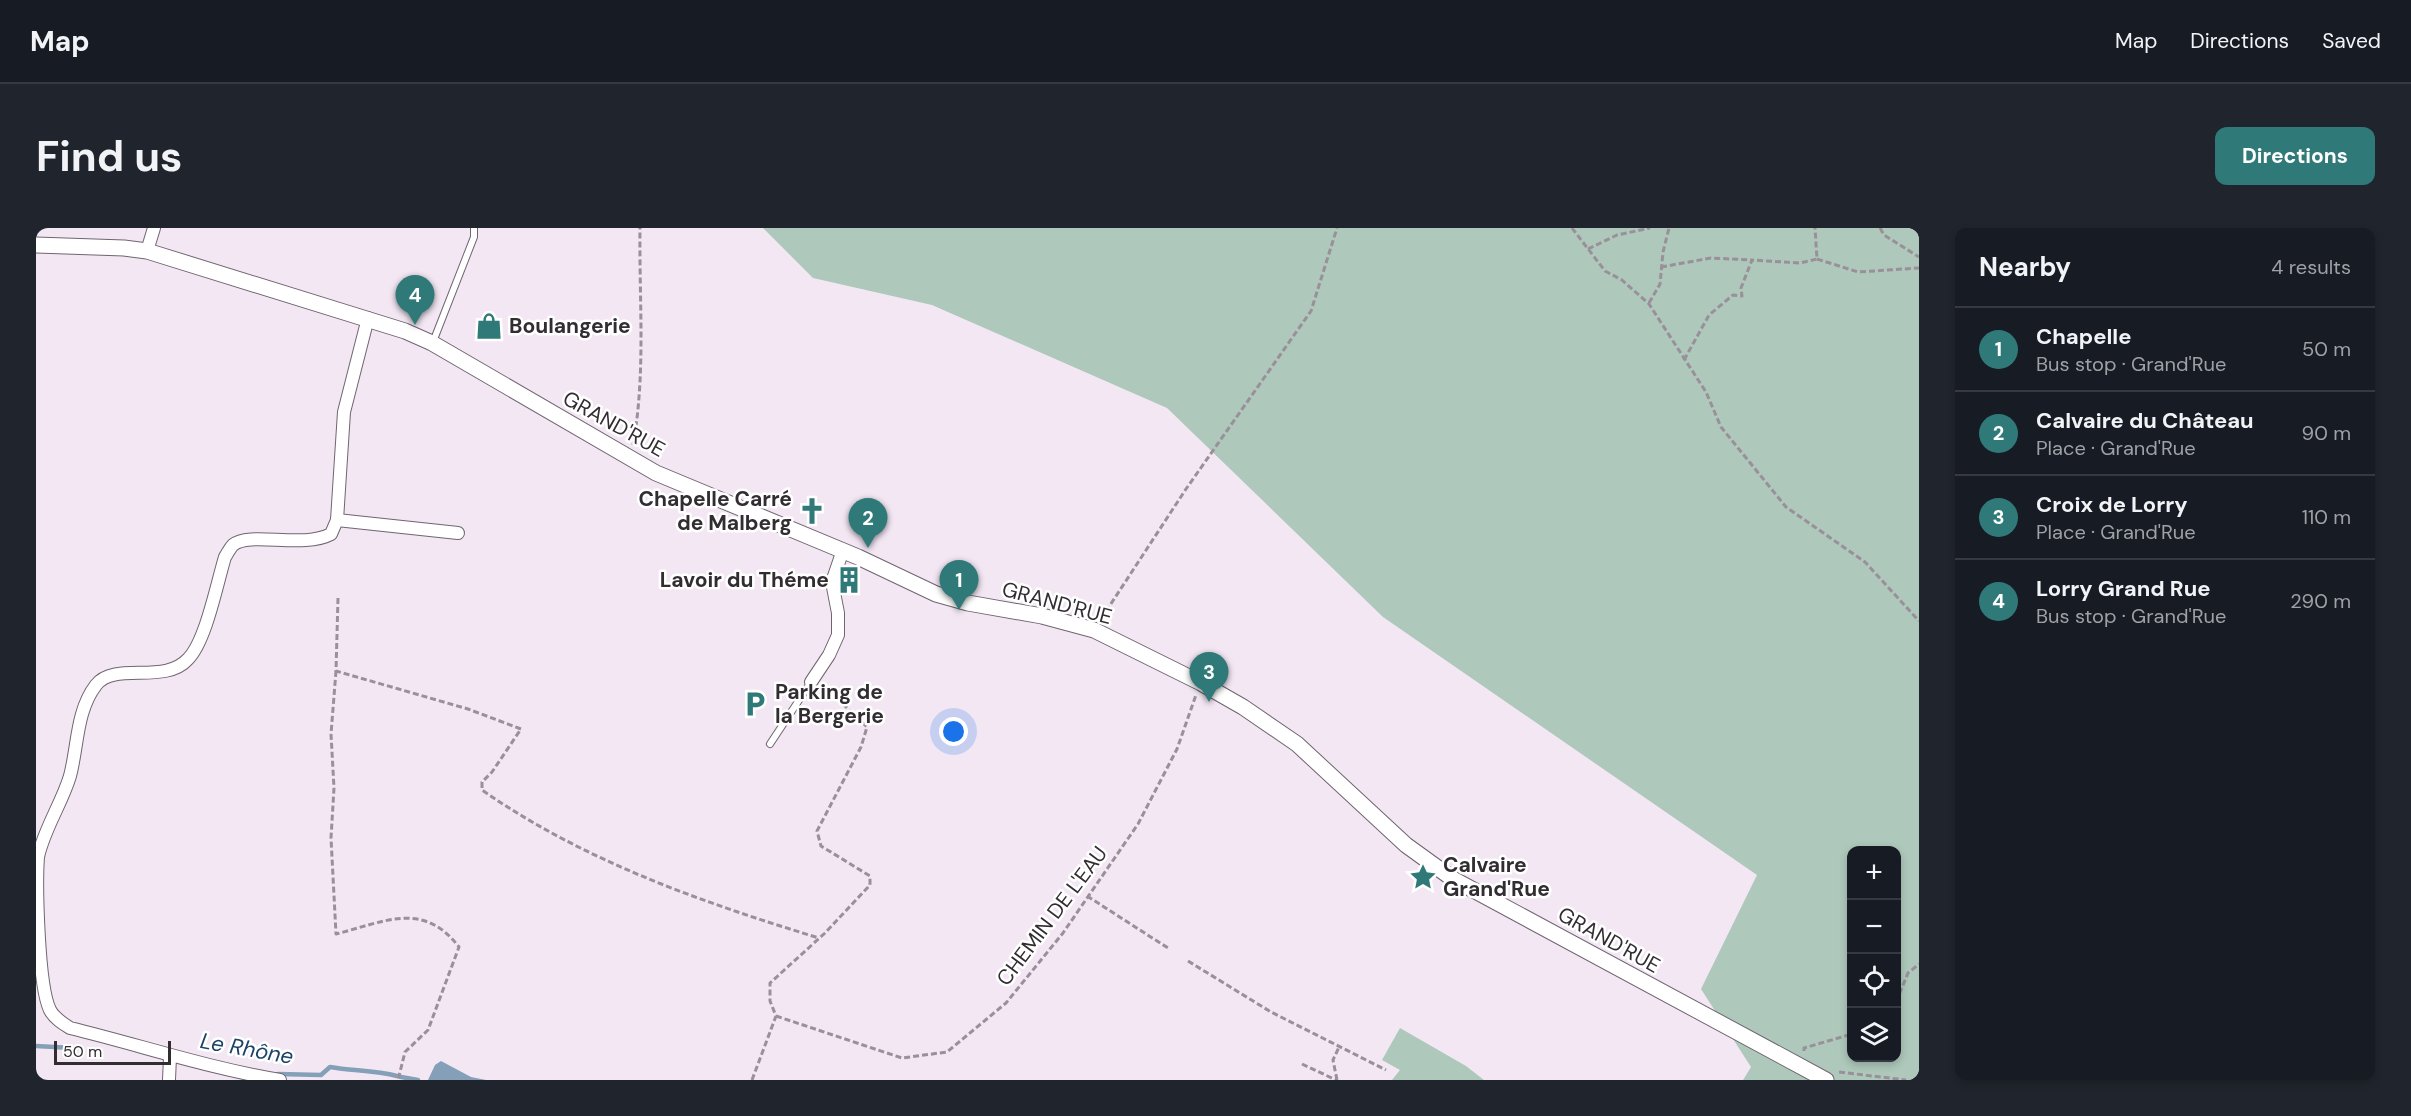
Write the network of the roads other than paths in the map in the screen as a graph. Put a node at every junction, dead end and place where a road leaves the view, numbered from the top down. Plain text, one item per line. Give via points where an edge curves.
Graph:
1 (154, 228) edge
2 (474, 228) edge
3 (36, 245) edge
4 (147, 251) junction
5 (368, 318) junction
6 (432, 343) junction
7 (337, 520) junction
8 (458, 533) dead end
9 (843, 550) junction
10 (813, 680) joint
11 (770, 744) dead end
12 (37, 856) edge
13 (170, 1057) junction
14 (1832, 1076) edge
15 (169, 1080) edge
16 (280, 1080) edge

1 - 4 street
2 - 6 lane via 474,237
3 - 4 street, GRAND'RUE
4 - 5 street, GRAND'RUE
5 - 6 street, GRAND'RUE
5 - 7 street via 344,412
6 - 9 street, GRAND'RUE via 656,473
7 - 8 street
7 - 12 street via 331,534 319,541 248,540 234,545 225,557 198,645 188,660 174,671 109,676 97,682 79,724 70,776
9 - 10 street via 832,582 838,635
9 - 14 street, GRAND'RUE via 951,599 1094,630 1201,682 1297,744 1406,845 1453,879 1803,1068
10 - 11 lane
12 - 13 street via 43,992 51,1012 70,1028
13 - 15 street
13 - 16 street

